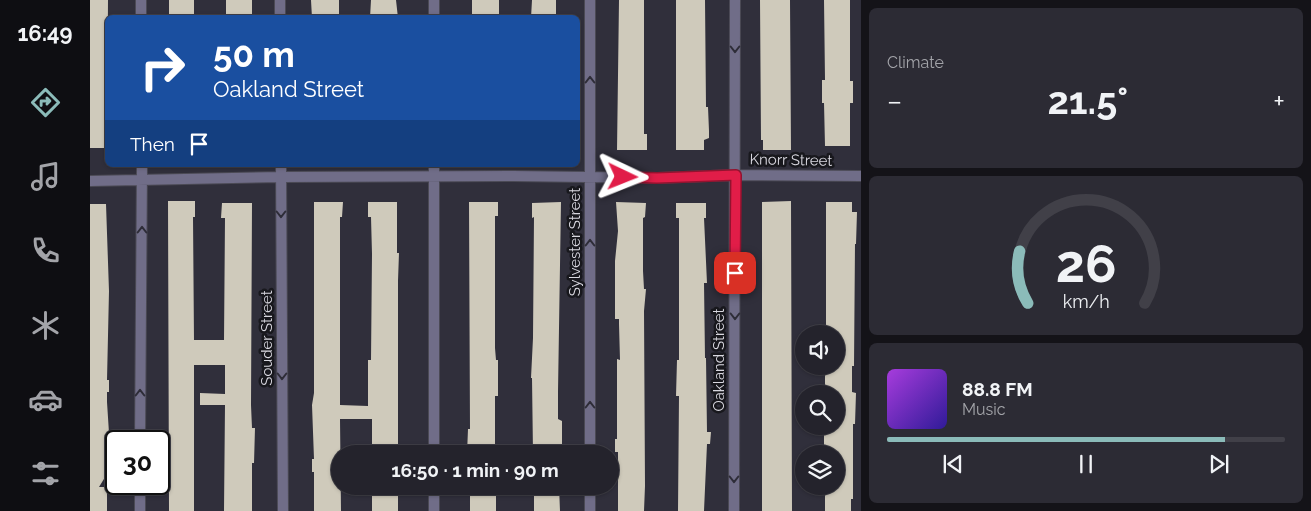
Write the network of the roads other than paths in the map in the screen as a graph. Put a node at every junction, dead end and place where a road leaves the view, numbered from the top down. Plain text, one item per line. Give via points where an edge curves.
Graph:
1 (141, 0) edge
2 (280, 0) edge
3 (434, 0) edge
4 (590, 0) edge
5 (735, 0) edge
6 (141, 15) edge
7 (280, 15) edge
8 (434, 15) edge
9 (142, 167) edge
10 (281, 167) edge
11 (434, 167) edge
12 (736, 175) junction
13 (434, 176) junction
14 (590, 176) junction
15 (861, 176) edge
16 (281, 177) junction
17 (142, 180) junction
18 (90, 181) edge
19 (140, 430) edge
20 (434, 445) edge
21 (590, 445) edge
22 (140, 495) edge
23 (434, 495) edge
24 (590, 495) edge
25 (140, 511) edge
26 (283, 511) edge
27 (434, 511) edge
28 (590, 511) edge
29 (734, 511) edge

1 - 6 street
2 - 7 street
3 - 8 street
14 -> 4 street, Sylvester Street
5 -> 12 street, Oakland Street
9 - 17 street
10 - 16 street, Souder Street
11 - 13 street
12 - 14 street, Knorr Street
12 - 15 street, Knorr Street
12 -> 29 street, Oakland Street
13 - 14 street, Knorr Street
13 - 16 street, Knorr Street
13 - 20 street
21 -> 14 street, Sylvester Street
16 - 17 street, Knorr Street
16 -> 26 street, Souder Street
17 - 18 street, Knorr Street
19 -> 17 street
22 - 25 street
23 - 27 street
24 - 28 street

